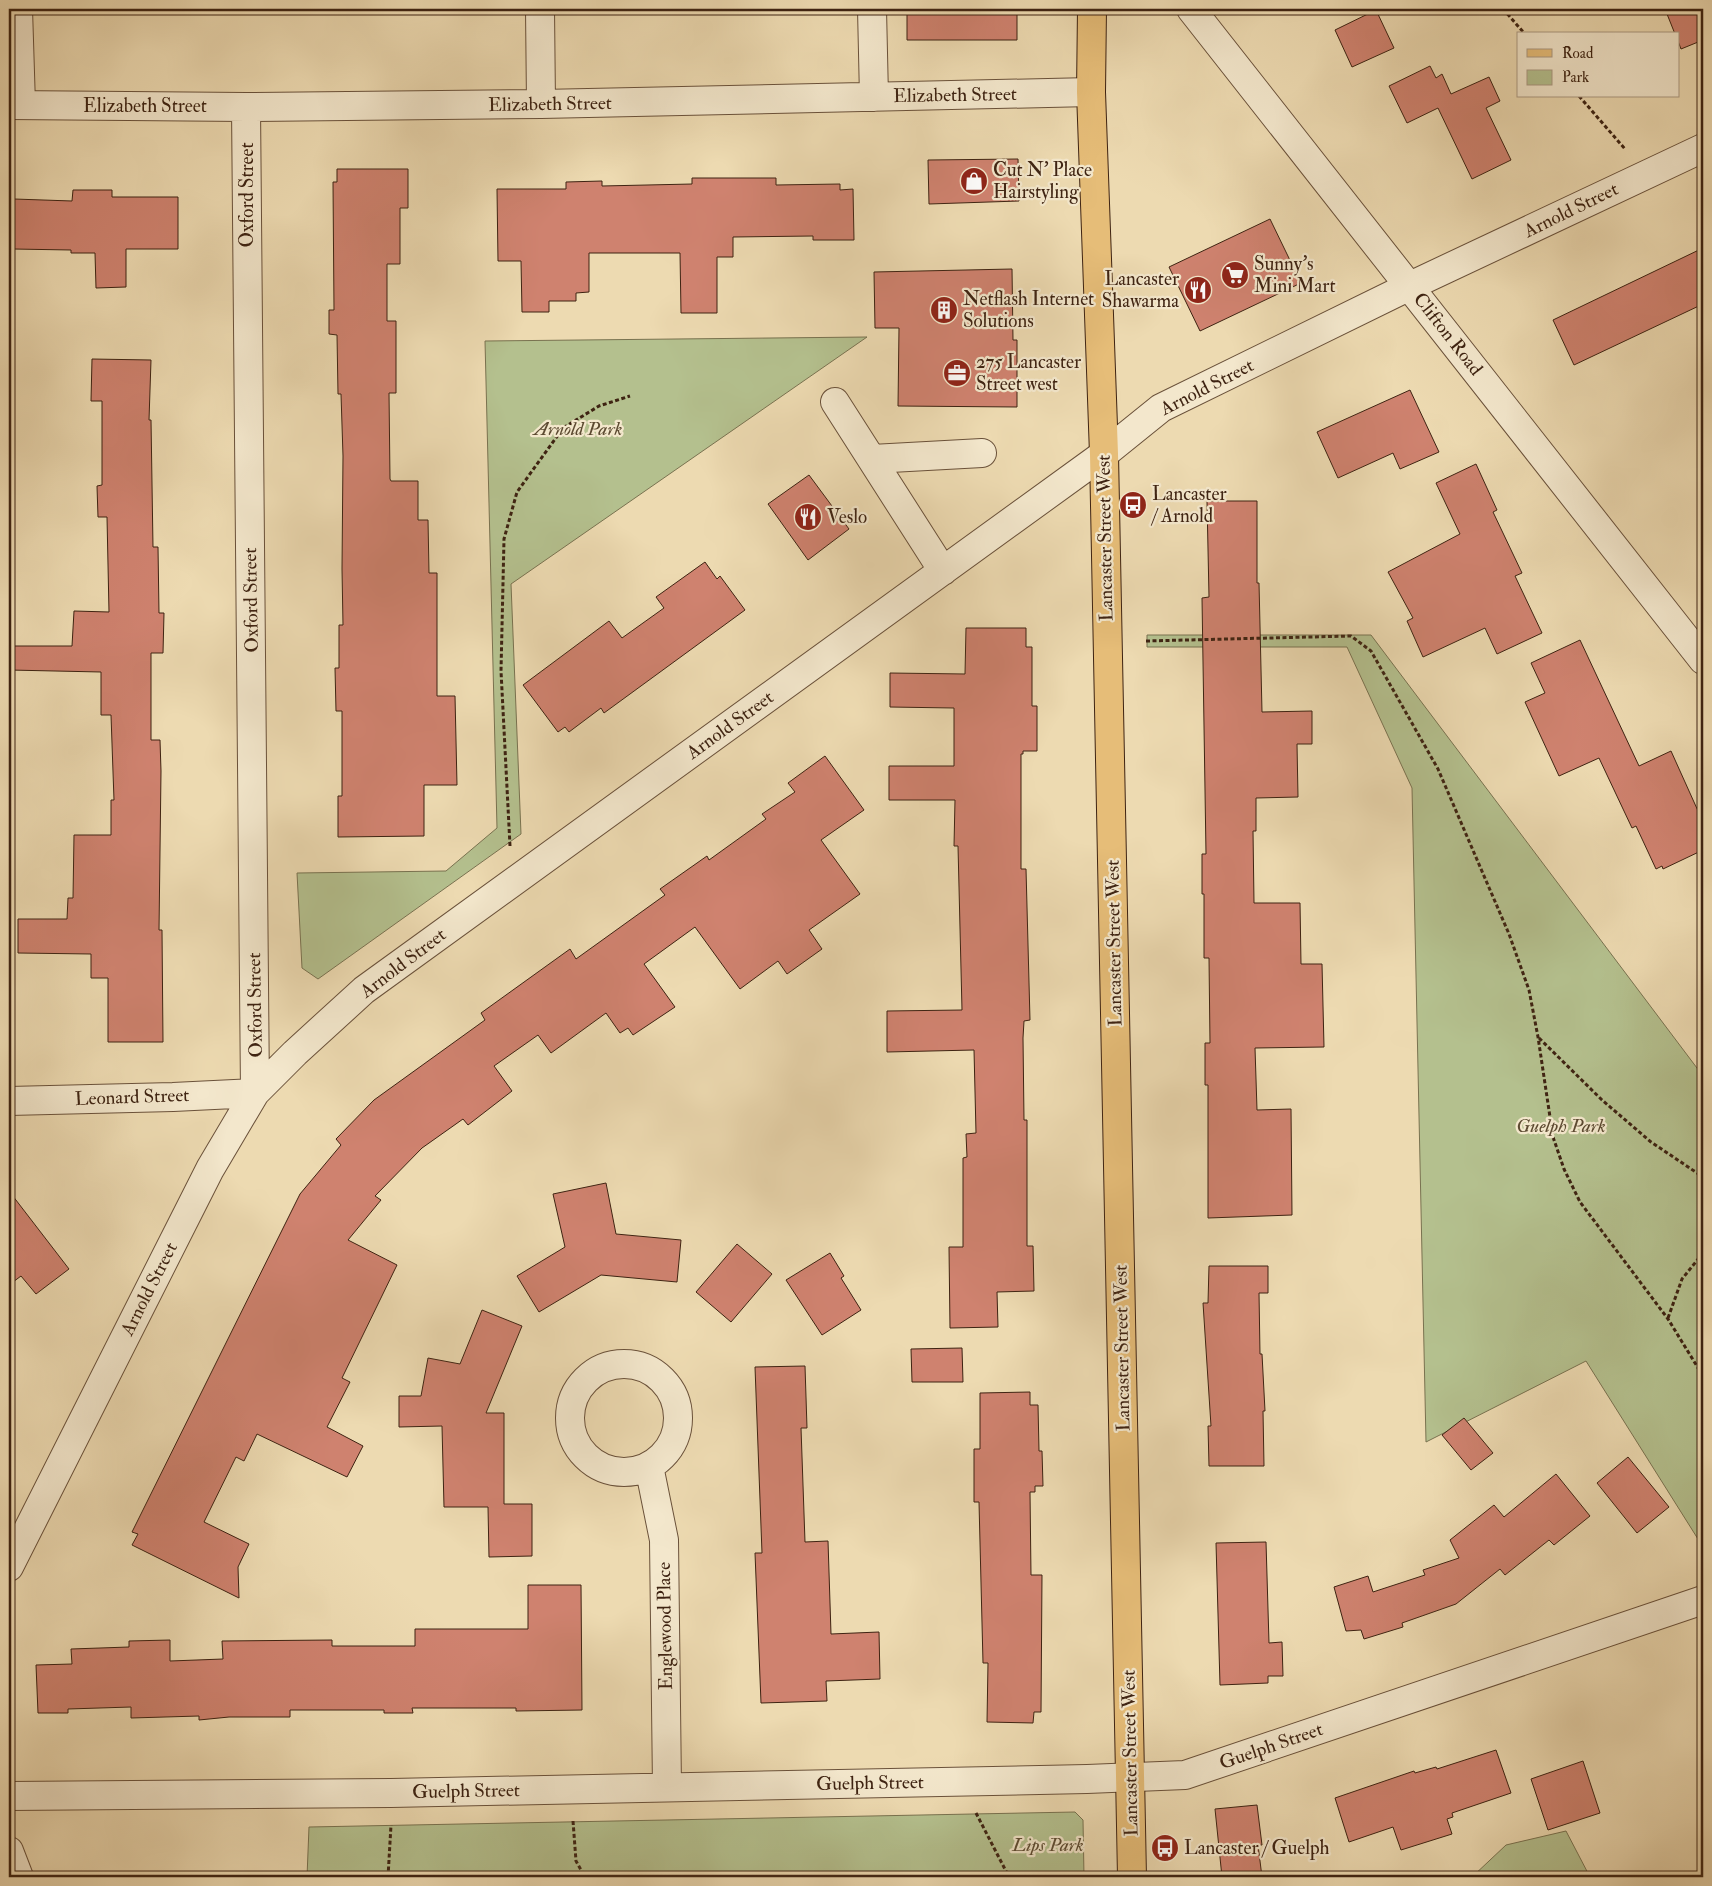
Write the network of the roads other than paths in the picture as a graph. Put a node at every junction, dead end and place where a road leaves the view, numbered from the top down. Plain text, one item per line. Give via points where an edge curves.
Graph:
1 (18, 9) edge
2 (540, 9) edge
3 (872, 9) edge
4 (1092, 9) edge
5 (1191, 9) edge
6 (1091, 92) junction
7 (874, 97) junction
8 (541, 104) junction
9 (15, 105) edge
10 (246, 107) junction
11 (1703, 148) edge
12 (1410, 286) junction
13 (835, 402) dead end
14 (982, 453) dead end
15 (1104, 454) junction
16 (872, 459) junction
17 (943, 571) junction
18 (1703, 660) edge
19 (255, 1093) junction
20 (9, 1101) edge
21 (649, 1466) dead end
22 (9, 1567) edge
23 (1703, 1600) edge
24 (1131, 1778) junction
25 (667, 1787) junction
26 (9, 1796) edge
27 (9, 1851) edge
28 (19, 1877) edge
29 (1132, 1877) edge

1 - 9 street
2 - 8 street
3 - 7 street
4 - 6 main road, Lancaster Street West
5 - 12 street, Clifton Road
6 - 7 street, Elizabeth Street
6 - 15 main road, Lancaster Street West
7 - 8 street, Elizabeth Street
8 - 10 street, Elizabeth Street
9 - 10 street, Elizabeth Street
10 - 19 street, Oxford Street
11 - 12 street, Arnold Street
12 - 15 street, Arnold Street via 1161,408
12 - 18 street, Clifton Road
13 - 16 street
14 - 16 street
15 - 17 street, Arnold Street
15 - 24 main road, Lancaster Street West
16 - 17 street
17 - 19 street, Arnold Street via 364,990
19 - 20 street, Leonard Street
19 - 22 street, Arnold Street via 210,1169
21 - 25 street, Englewood Place via 664,1540
23 - 24 street, Guelph Street via 1184,1775
24 - 25 street, Guelph Street
24 - 29 main road, Lancaster Street West
25 - 26 street, Guelph Street
27 - 28 street

